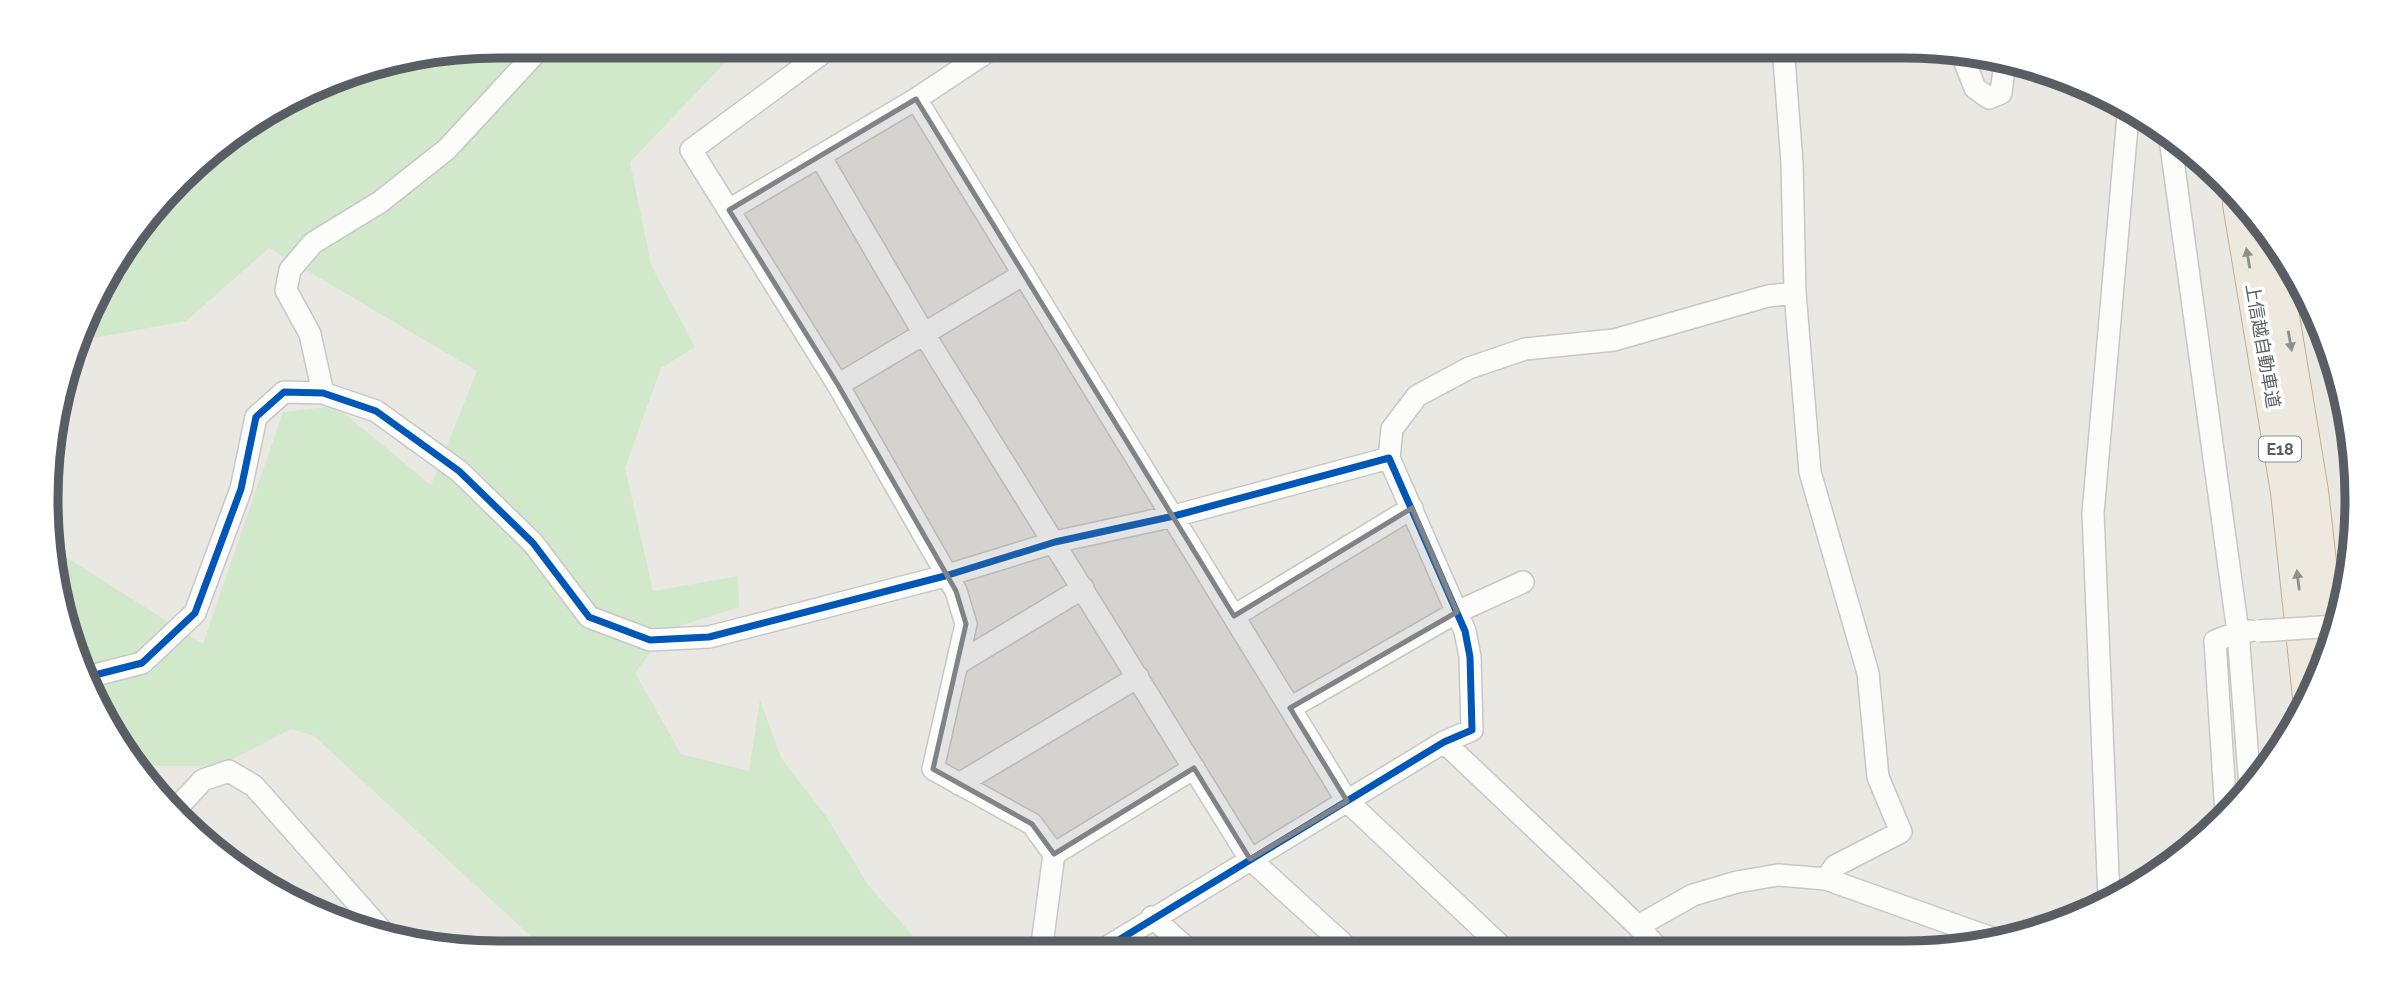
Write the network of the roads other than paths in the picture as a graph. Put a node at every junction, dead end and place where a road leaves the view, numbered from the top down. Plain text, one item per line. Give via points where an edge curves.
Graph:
1 (531, 58) edge
2 (816, 58) edge
3 (978, 58) edge
4 (1784, 58) edge
5 (1965, 63) edge
6 (2004, 70) edge
7 (916, 99) junction
8 (2128, 119) edge
9 (2172, 149) edge
10 (820, 156) junction
11 (729, 210) junction
12 (2239, 212) edge
13 (2275, 260) edge
14 (1024, 274) junction
15 (1795, 293) junction
16 (924, 334) junction
17 (838, 384) junction
18 (323, 393) junction
19 (1389, 458) junction
20 (1412, 508) junction
21 (1174, 516) junction
22 (1055, 542) junction
23 (945, 576) junction
24 (1523, 582) dead end
25 (1083, 588) junction
26 (1457, 612) junction
27 (1234, 616) junction
28 (2328, 621) edge
29 (2326, 627) edge
30 (2248, 631) junction
31 (957, 664) junction
32 (94, 675) edge
33 (1138, 677) junction
34 (2306, 681) edge
35 (1290, 708) junction
36 (1444, 741) junction
37 (1194, 768) junction
38 (2250, 773) edge
39 (959, 783) junction
40 (1348, 801) junction
41 (2225, 802) edge
42 (180, 805) edge
43 (1054, 854) junction
44 (1250, 859) junction
45 (1826, 879) junction
46 (2109, 891) edge
47 (1152, 917) junction
48 (373, 922) edge
49 (1639, 926) junction
50 (1981, 934) edge
51 (1042, 941) edge
52 (1116, 941) edge
53 (1179, 941) edge
54 (1340, 941) edge
55 (1495, 941) edge
56 (1652, 941) edge

1 - 18 street via 447,149 380,202 313,243 290,270 286,290 310,334
2 - 11 street via 691,150
3 - 7 street
4 - 15 street
5 - 6 street via 1975,88 1989,98 2001,93
7 - 10 street
7 - 14 street
8 - 46 street via 2093,513
9 - 30 street
10 - 11 street
10 - 16 street
11 - 17 street
34 -> 12 highway, 上信越自動車道 / E18 via 2286,492
13 -> 28 highway, 上信越自動車道 / E18 via 2314,491
14 - 16 street
14 - 21 street
15 - 19 street via 1768,296 1614,341 1525,349 1469,368 1417,396 1392,429
15 - 45 street via 1810,472 1868,673 1878,777 1902,832 1835,866
16 - 17 street
16 - 22 street
17 - 23 street
18 - 23 street via 376,411 459,471 533,543 589,617 642,639 709,637
18 - 32 street via 284,391 256,417 241,489 195,613 142,663
19 - 20 street
19 - 21 street
20 - 26 street
20 - 27 street
21 - 22 street
21 - 27 street
22 - 23 street
22 - 25 street
23 - 31 street via 956,591 966,624
24 - 26 street
25 - 31 street
25 - 33 street
26 - 35 street
26 - 36 street via 1470,657 1472,730
27 - 35 street
29 - 30 street, bridge
30 - 38 street
30 - 41 street via 2215,641
31 - 39 street via 933,769
33 - 37 street
33 - 39 street
35 - 40 street
36 - 40 street
36 - 49 street
37 - 43 street
37 - 44 street
39 - 43 street via 1032,824
40 - 44 street
40 - 55 street
42 - 48 street via 203,780 229,771 254,786
43 - 51 street
44 - 47 street
44 - 54 street
45 - 49 street via 1778,875 1737,882 1693,895
45 - 50 street
47 - 52 street
47 - 53 street
49 - 56 street

